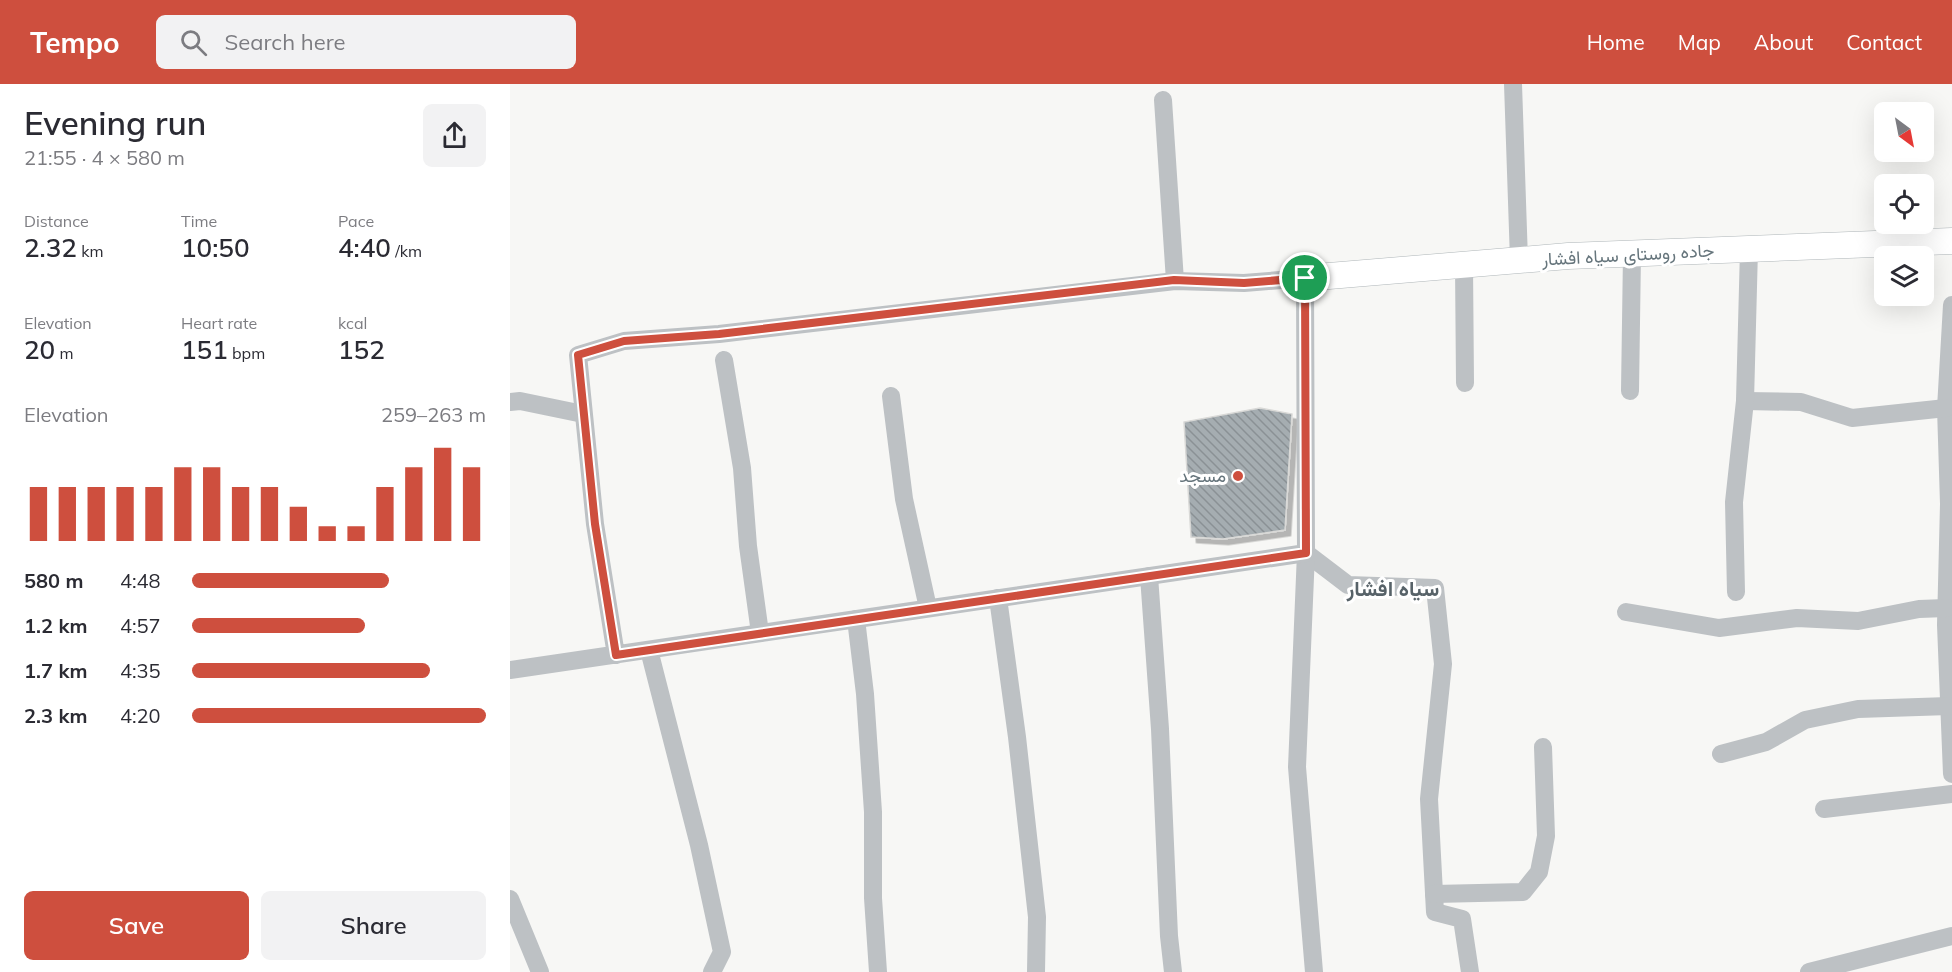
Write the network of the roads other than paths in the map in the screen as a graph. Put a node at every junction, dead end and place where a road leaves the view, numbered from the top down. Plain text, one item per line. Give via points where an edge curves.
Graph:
1 (1513, 84) edge
2 (1163, 100) dead end
3 (1952, 241) edge
4 (1749, 249) junction
5 (1632, 254) junction
6 (1519, 260) junction
7 (1464, 265) junction
8 (1305, 278) junction
9 (1174, 280) junction
10 (1952, 305) edge
11 (724, 360) dead end
12 (1465, 383) dead end
13 (1630, 391) dead end
14 (891, 396) dead end
15 (1745, 401) junction
16 (510, 402) edge
17 (1946, 408) junction
18 (583, 414) junction
19 (1306, 553) junction
20 (1149, 576) junction
21 (1736, 592) dead end
22 (998, 598) junction
23 (1946, 608) junction
24 (927, 609) junction
25 (1626, 612) dead end
26 (856, 619) junction
27 (760, 633) junction
28 (649, 650) junction
29 (616, 655) junction
30 (510, 670) edge
31 (1949, 706) junction
32 (1543, 747) dead end
33 (1721, 754) dead end
34 (1952, 774) edge
35 (1952, 794) edge
36 (1824, 809) dead end
37 (1434, 894) junction
38 (510, 899) edge
39 (1952, 936) edge
40 (540, 972) edge
41 (712, 972) edge
42 (878, 972) edge
43 (1036, 972) edge
44 (1173, 972) edge
45 (1314, 972) edge
46 (1470, 972) edge
47 (1809, 972) edge

1 - 6 street
2 - 9 street
3 - 4 street, جاده روستای سیاه افشار
4 - 5 street, جاده روستای سیاه افشار
4 - 15 street
5 - 6 street, جاده روستای سیاه افشار
5 - 13 street
6 - 7 street, جاده روستای سیاه افشار
7 - 8 street, جاده روستای سیاه افشار
7 - 12 street
8 - 9 street via 1244,283
8 - 19 street
9 - 18 street via 719,334 624,341 578,355
10 - 17 street
11 - 27 street via 742,468
14 - 24 street via 904,499
15 - 17 street via 1801,402 1852,418
15 - 21 street via 1734,502
16 - 18 street
17 - 23 street
18 - 29 street via 595,524
19 - 20 street
19 - 37 street via 1348,585 1435,588 1443,664 1429,799
19 - 45 street via 1297,767
20 - 22 street
20 - 44 street
22 - 24 street
22 - 43 street via 1037,917
23 - 25 street via 1858,621 1797,618 1719,628
23 - 31 street
24 - 26 street
26 - 27 street
26 - 42 street via 873,812
27 - 28 street
28 - 29 street
28 - 41 street via 722,952
29 - 30 street
31 - 33 street via 1858,709 1805,720 1766,742
31 - 34 street
32 - 37 street via 1545,836 1539,872 1523,892
35 - 36 street
37 - 46 street via 1435,912 1462,919
38 - 40 street
39 - 47 street

